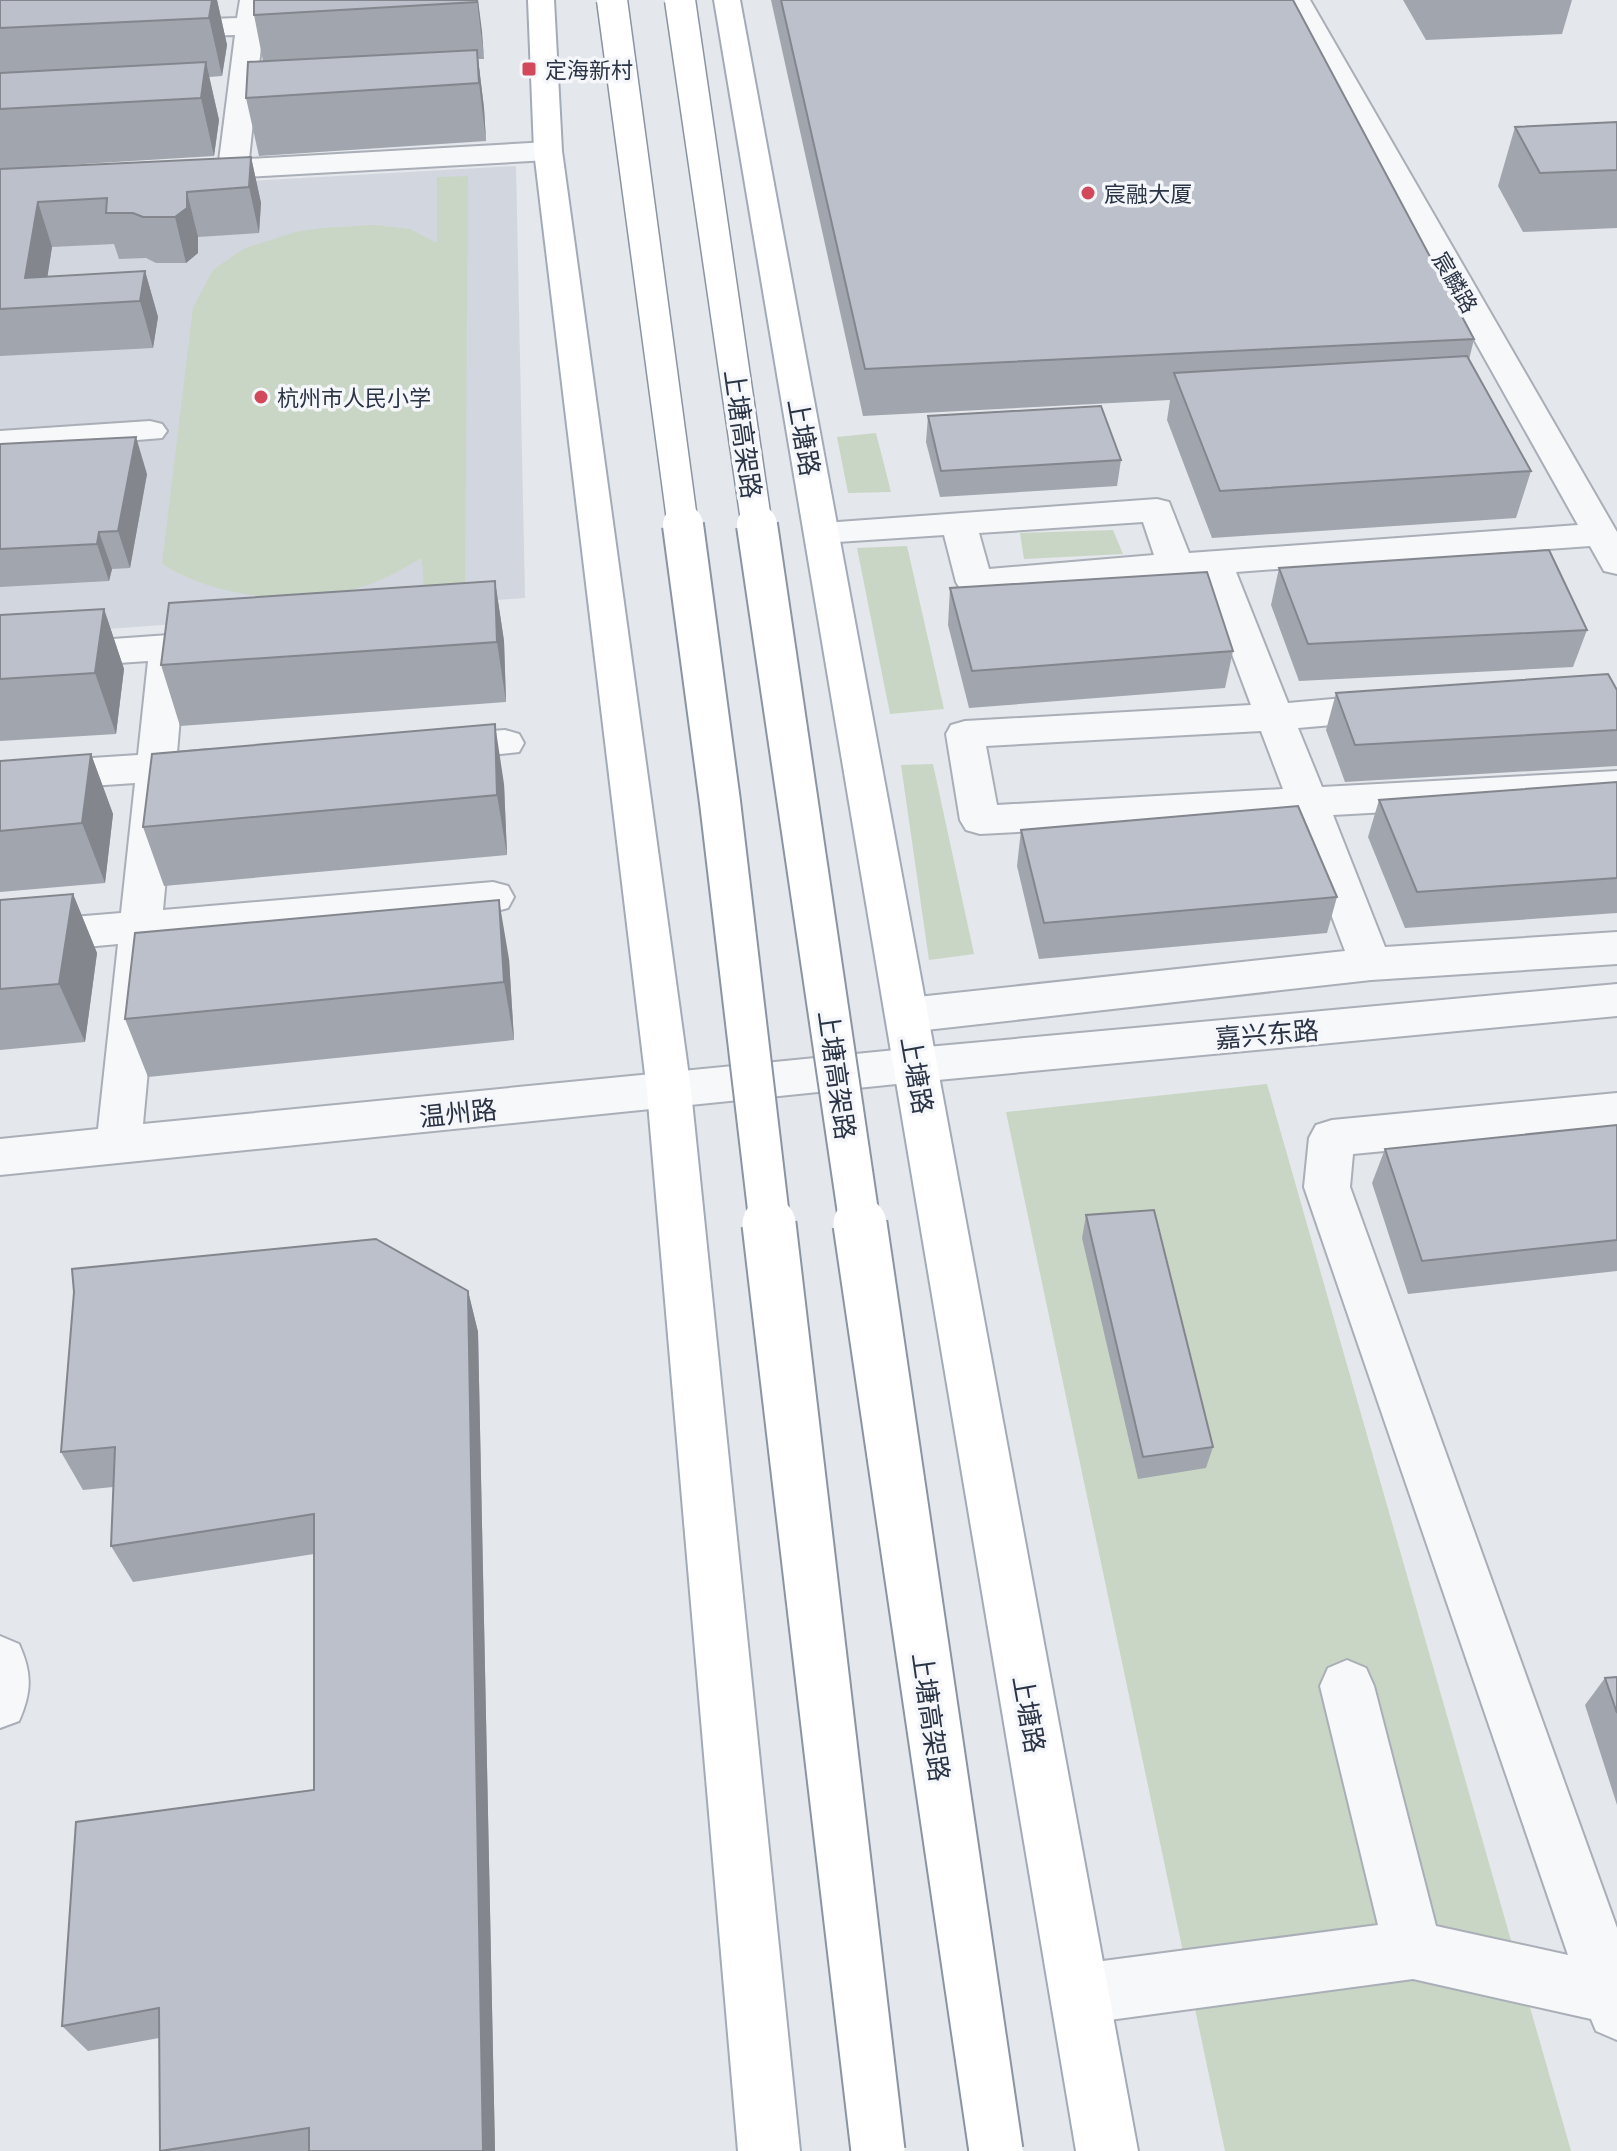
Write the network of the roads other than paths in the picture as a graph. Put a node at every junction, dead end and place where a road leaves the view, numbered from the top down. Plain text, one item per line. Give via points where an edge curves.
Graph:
1 (541, 0) edge
2 (612, 0) edge
3 (680, 0) edge
4 (727, 0) edge
5 (1297, 0) edge
6 (251, 13) edge
7 (129, 31) edge
8 (548, 151) junction
9 (233, 169) junction
10 (171, 173) edge
11 (150, 431) dead end
12 (0, 441) edge
13 (959, 523) junction
14 (822, 532) junction
15 (1609, 549) edge
16 (1215, 563) junction
17 (1175, 565) junction
18 (229, 643) edge
19 (168, 647) junction
20 (0, 659) edge
21 (1431, 703) edge
22 (1275, 717) junction
23 (505, 743) dead end
24 (394, 751) edge
25 (251, 761) edge
26 (156, 767) junction
27 (0, 778) edge
28 (1617, 785) edge
29 (1308, 802) junction
30 (493, 897) edge
31 (140, 927) junction
32 (0, 939) edge
33 (1617, 948) edge
34 (1371, 964) junction
35 (1617, 1000) edge
36 (908, 1015) junction
37 (916, 1065) junction
38 (669, 1091) junction
39 (1617, 1111) edge
40 (119, 1145) junction
41 (0, 1157) edge
42 (0, 1662) edge
43 (1347, 1686) dead end
44 (0, 1702) edge
45 (1413, 1950) junction
46 (1080, 1994) junction
47 (1615, 2000) edge
48 (769, 2151) edge
49 (878, 2151) edge
50 (996, 2151) edge
51 (1107, 2151) edge

1 - 8 main road
2 - 49 main road, bridge via 720,802
3 - 50 main road, 上塘高架路, bridge
4 - 14 main road, 上塘路
5 - 15 street, 宸麟路
6 - 7 street
6 - 9 street
8 - 9 street
8 - 38 main road
9 - 10 street
11 - 12 street
13 - 14 street
13 - 17 street via 1157,510
13 - 17 street via 974,582
14 - 36 main road, 上塘路
15 - 16 street
16 - 17 street
16 - 22 street
18 - 19 street
19 - 20 street
19 - 26 street
21 - 22 street
22 - 29 street
22 - 29 street via 965,734 980,820
23 - 24 street
25 - 26 street
26 - 27 street
26 - 31 street
28 - 29 street
29 - 34 street
30 - 31 street
31 - 32 street
31 - 40 street
33 - 34 street
34 - 36 street
35 - 37 street, 嘉兴东路
36 - 37 main road, 上塘路
37 - 38 street, 温州路
37 - 46 main road, 上塘路
38 - 40 street, 温州路
38 - 48 main road
39 - 47 street via 1332,1138 1327,1187
40 - 41 street, 温州路
42 - 44 street
43 - 45 street
45 - 46 street
45 - 47 street
46 - 51 main road, 上塘路

